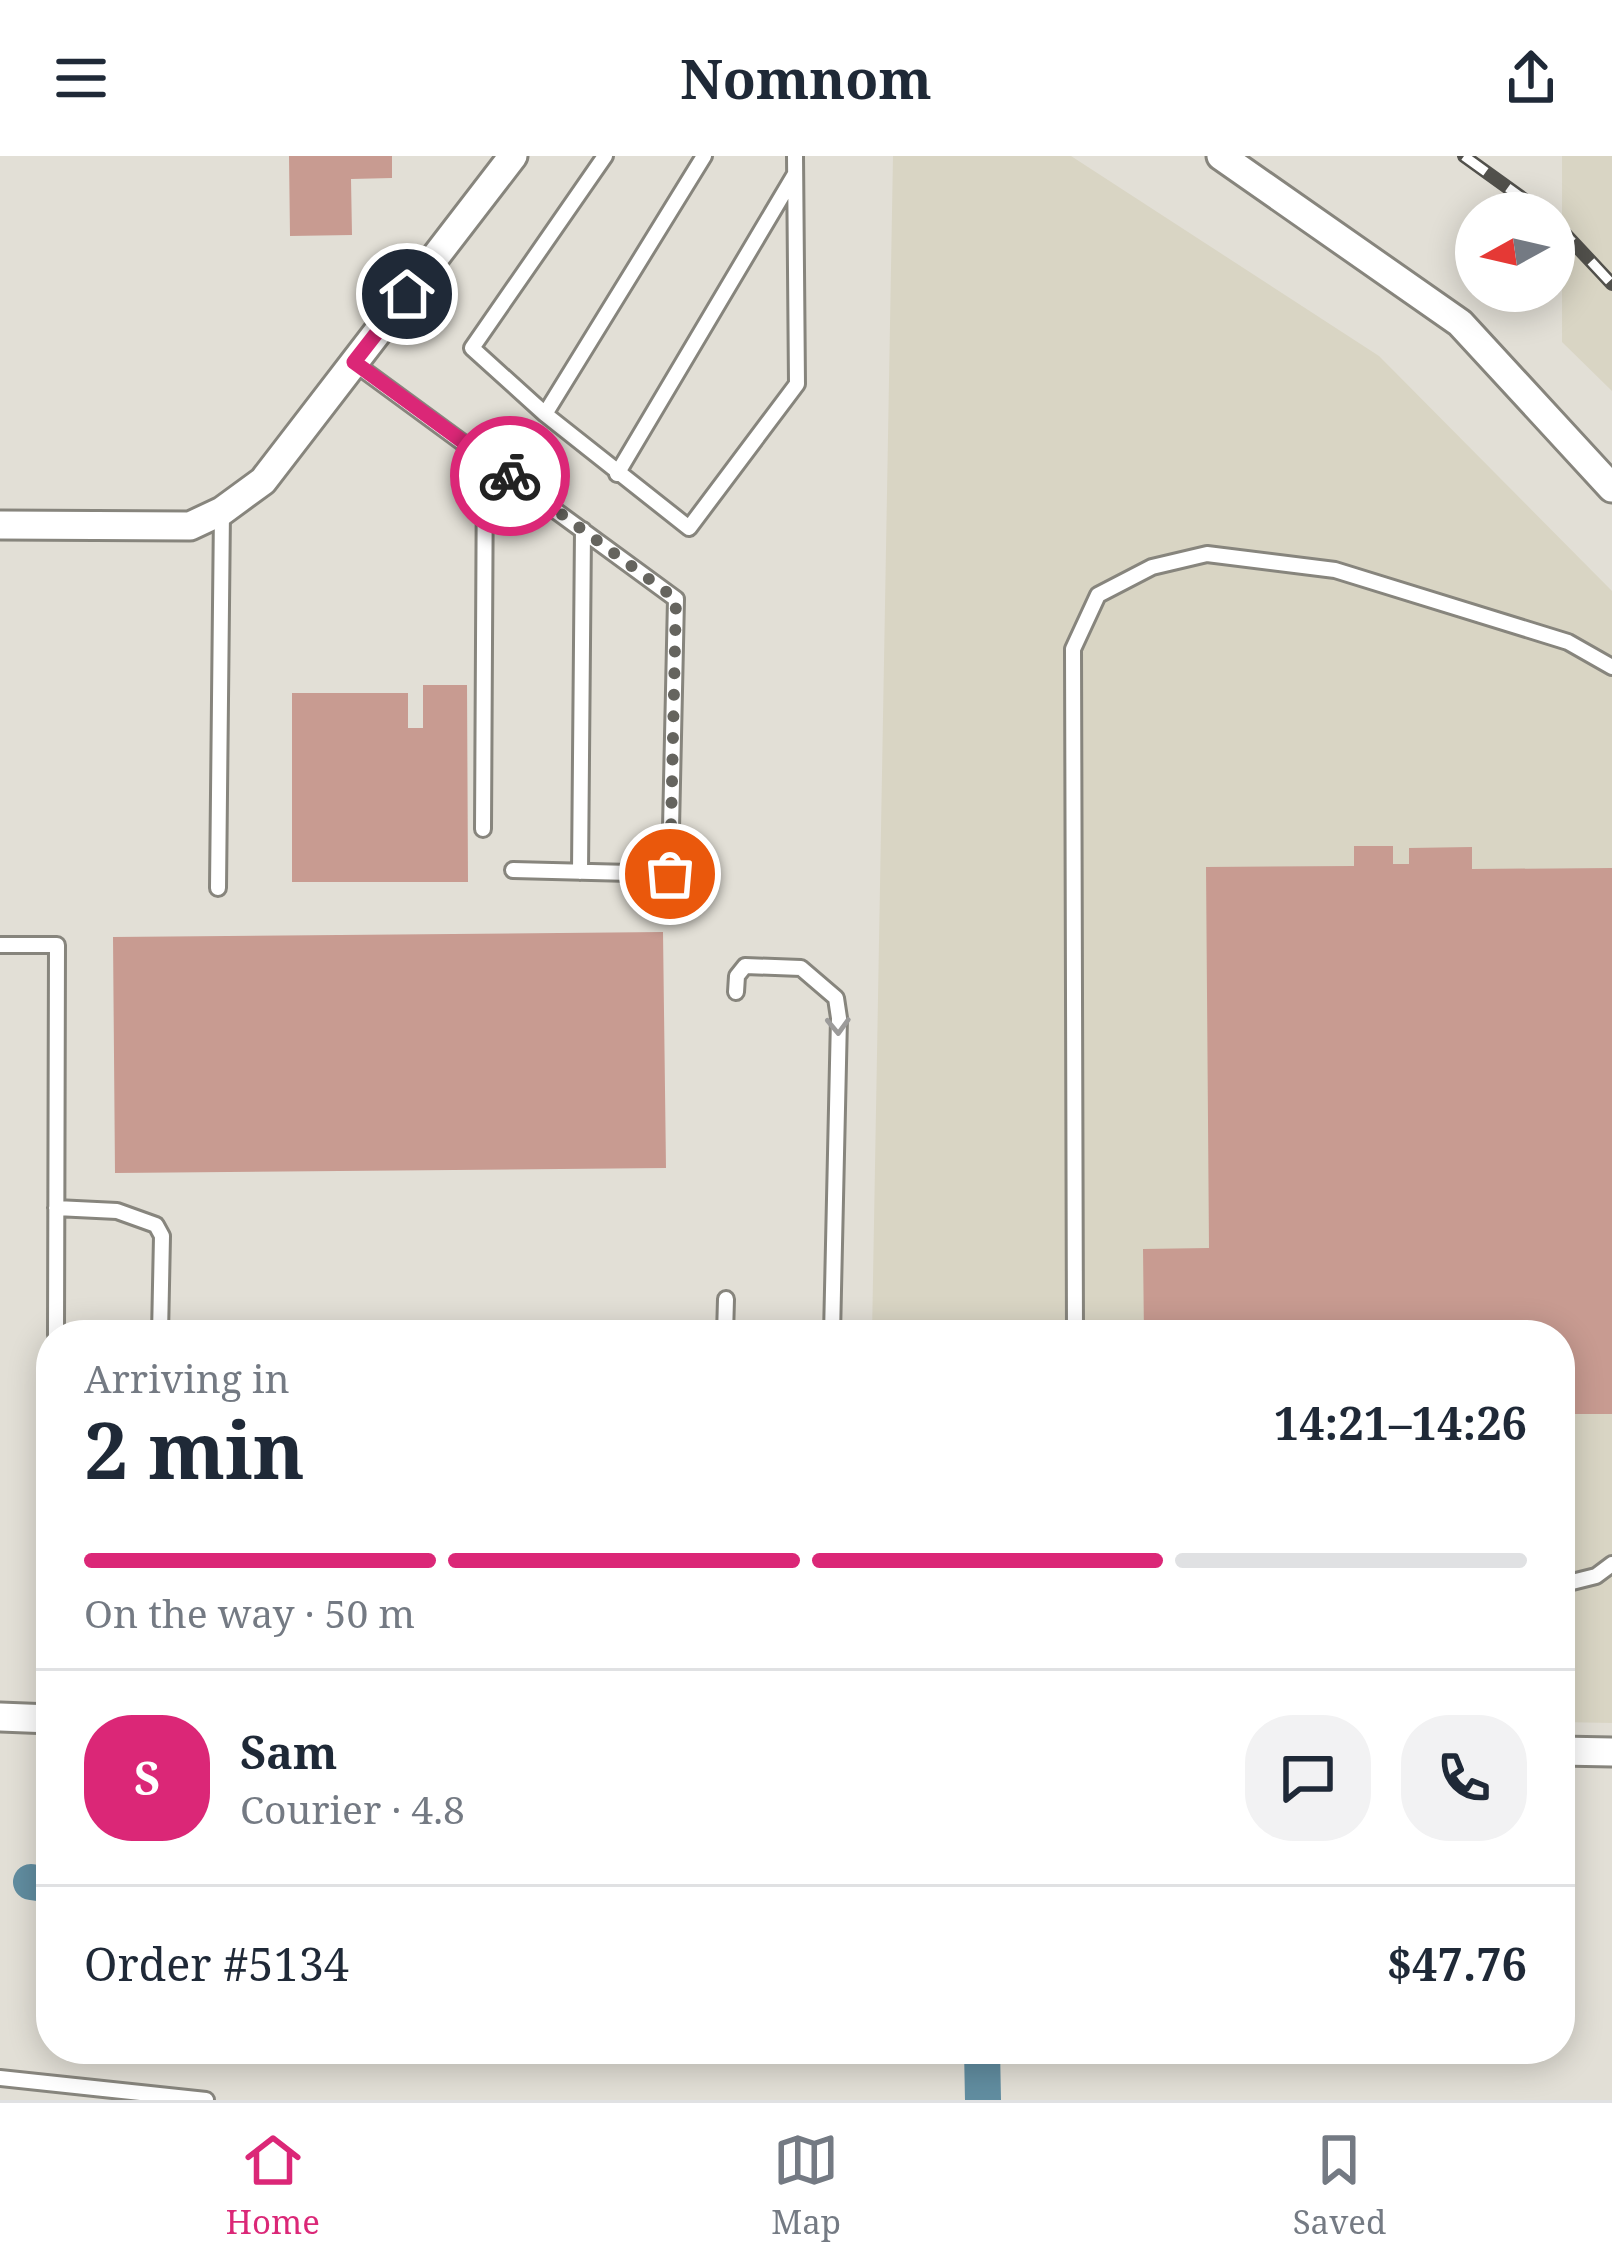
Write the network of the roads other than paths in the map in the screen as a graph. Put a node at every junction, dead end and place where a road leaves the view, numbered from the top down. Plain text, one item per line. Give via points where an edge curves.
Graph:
1 (513, 156) edge
2 (605, 156) edge
3 (704, 156) edge
4 (795, 156) edge
5 (1221, 156) edge
6 (795, 174) junction
7 (354, 362) junction
8 (545, 414) junction
9 (485, 458) junction
10 (617, 474) junction
11 (1612, 488) edge
12 (222, 511) junction
13 (0, 525) edge
14 (583, 530) junction
15 (1612, 668) edge
16 (483, 829) dead end
17 (513, 870) dead end
18 (580, 872) junction
19 (218, 889) dead end
20 (0, 944) edge
21 (736, 992) dead end
22 (56, 1208) junction
23 (726, 1299) dead end
24 (56, 1320) edge
25 (160, 1320) edge
26 (725, 1320) edge
27 (832, 1320) edge
28 (1075, 1320) edge
29 (1612, 1564) edge
30 (1575, 1581) edge
31 (0, 1718) edge
32 (36, 1718) edge
33 (1575, 1751) edge
34 (1612, 1752) edge
35 (0, 2078) edge
36 (55, 2092) edge
37 (206, 2100) edge

1 - 7 street
2 - 8 lane via 472,348
3 - 8 lane
4 - 6 lane
5 - 11 street via 1460,322
6 - 10 lane
6 - 10 lane via 796,384 689,528
7 - 9 lane
7 - 12 street via 263,481
8 - 10 lane
9 - 14 lane
9 - 16 lane
12 - 13 street via 190,526
12 - 19 lane
14 - 18 lane
14 - 18 lane via 676,599 670,874
15 - 28 lane via 1568,642 1335,570 1208,554 1152,567 1098,595 1073,649
17 - 18 lane
20 - 22 lane via 57,945
21 -> 27 lane via 745,966 801,968 836,998
22 - 24 lane
22 - 25 lane via 116,1211 156,1225
23 - 26 lane
29 - 30 lane
31 - 32 street
33 - 34 street
35 - 36 lane
36 - 37 lane

